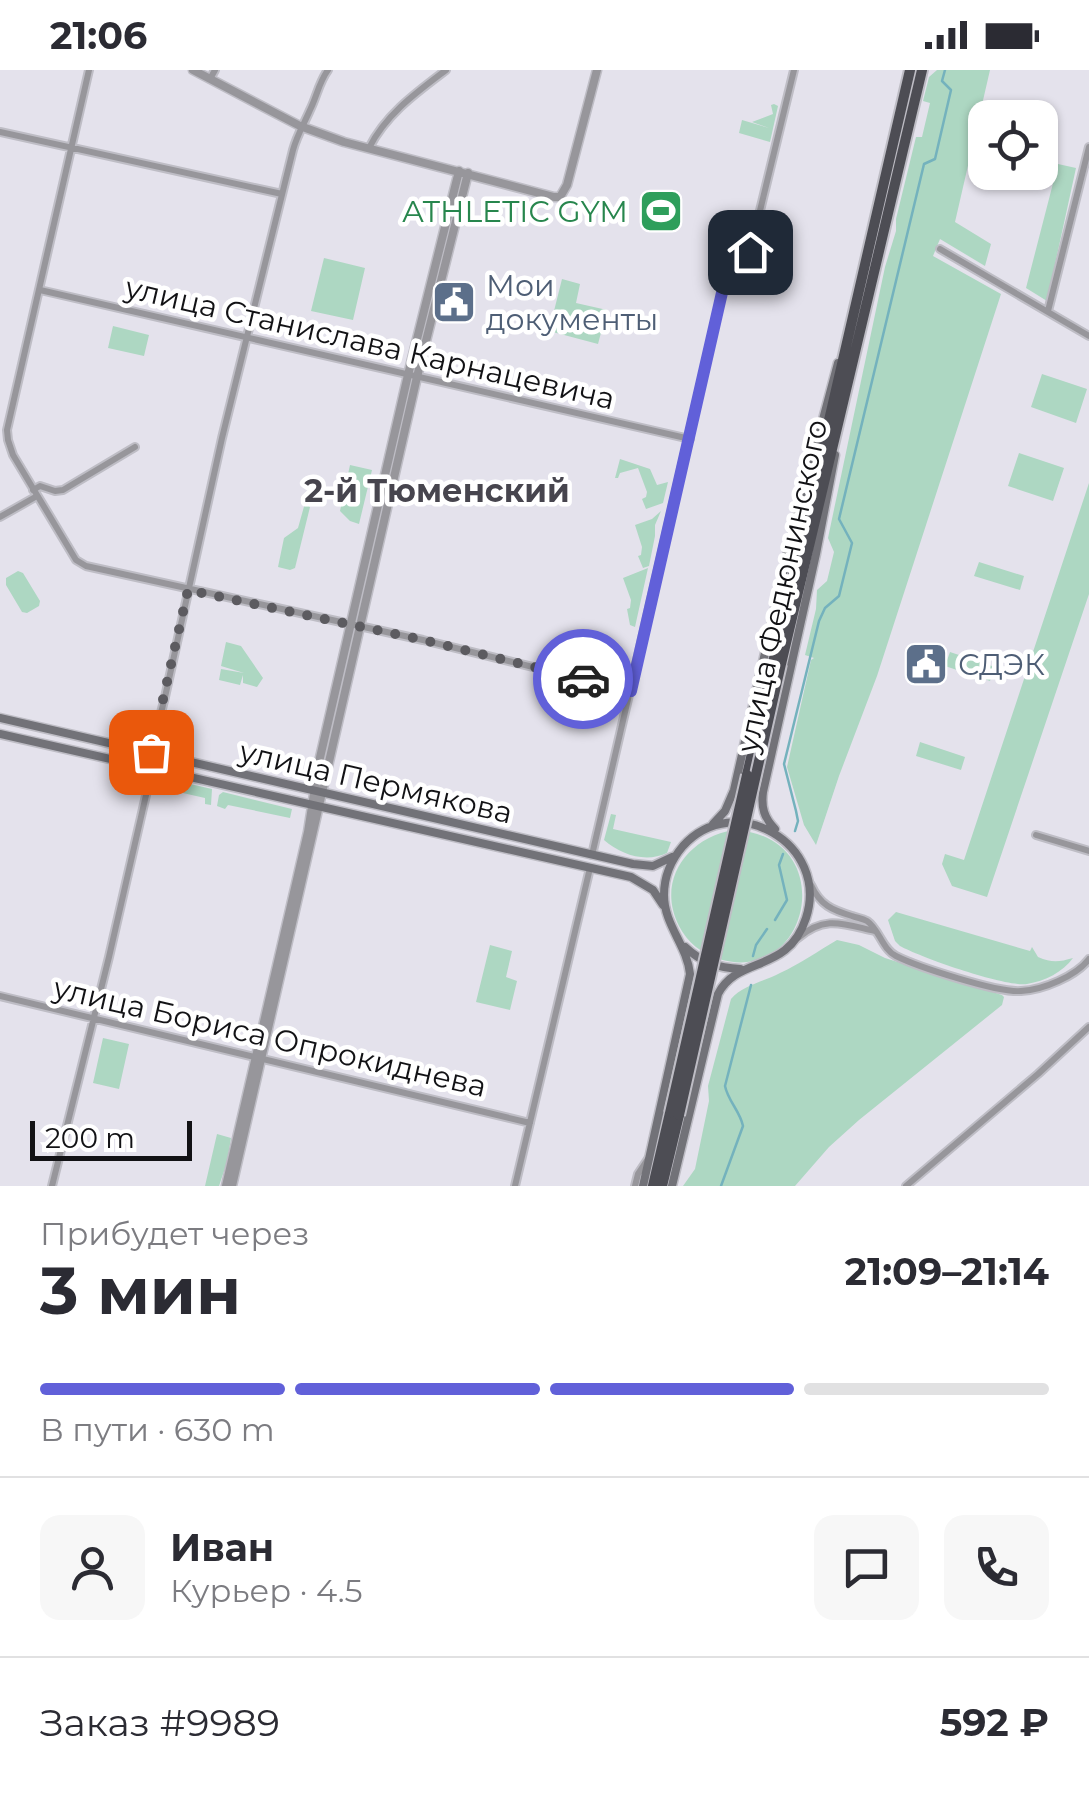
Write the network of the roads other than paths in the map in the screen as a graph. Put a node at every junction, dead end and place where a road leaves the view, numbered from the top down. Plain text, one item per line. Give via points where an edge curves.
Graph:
1 (89, 70) edge
2 (193, 70) edge
3 (328, 70) edge
4 (446, 70) edge
5 (597, 70) edge
6 (794, 70) edge
7 (916, 72) edge
8 (213, 75) edge
9 (300, 126) junction
10 (0, 132) edge
11 (1089, 147) edge
12 (72, 148) junction
13 (369, 148) junction
14 (463, 172) junction
15 (282, 194) junction
16 (940, 249) dead end
17 (40, 290) junction
18 (1048, 311) junction
19 (854, 330) junction
20 (1089, 336) edge
21 (246, 337) junction
22 (413, 376) junction
23 (690, 439) junction
24 (135, 447) dead end
25 (35, 493) junction
26 (0, 517) edge
27 (188, 590) junction
28 (350, 626) junction
29 (362, 628) junction
30 (631, 691) junction
31 (2, 718) edge
32 (22, 723) junction
33 (0, 734) edge
34 (19, 738) junction
35 (151, 752) junction
36 (152, 769) junction
37 (318, 791) junction
38 (315, 805) junction
39 (700, 832) junction
40 (1036, 835) dead end
41 (788, 844) junction
42 (680, 850) junction
43 (1089, 851) edge
44 (592, 854) junction
45 (590, 868) junction
46 (806, 873) junction
47 (666, 913) junction
48 (874, 931) junction
49 (676, 936) junction
50 (790, 946) junction
51 (1089, 959) edge
52 (756, 966) junction
53 (1086, 970) edge
54 (0, 996) edge
55 (93, 1018) junction
56 (1089, 1027) edge
57 (259, 1059) junction
58 (674, 1114) junction
59 (530, 1123) junction
60 (649, 1158) junction
61 (52, 1186) edge
62 (229, 1186) edge
63 (515, 1186) edge
64 (635, 1186) edge
65 (643, 1186) edge
66 (653, 1186) edge
67 (662, 1186) edge
68 (672, 1186) edge
69 (906, 1186) edge

1 - 12 street
2 - 8 street
3 - 9 street
4 - 13 street via 399,108
5 - 14 street via 560,196
6 - 23 street via 748,258 729,262
7 - 19 highway, улица Федюнинского
8 - 9 street
9 - 13 street
9 - 15 street
10 - 12 street
11 - 18 street
12 - 15 street
12 - 17 street
13 - 14 street
14 - 22 street
15 - 21 street
16 - 18 street
17 - 21 street, улица Станислава Карнацевича
17 - 25 street via 7,430
18 - 20 street
19 - 39 main road, улица Федюнинского via 830,386 732,796 722,816
19 - 41 main road, улица Федюнинского via 816,554 763,792 764,815
19 - 58 highway, улица Федюнинского, bridge
21 - 22 street, улица Станислава Карнацевича
21 - 27 street
22 - 23 street, улица Станислава Карнацевича
22 - 28 street
22 - 29 street
23 - 30 street
24 - 25 street via 63,490 40,486
25 - 26 street
25 - 27 street via 79,563
27 - 28 street
27 - 35 street
28 - 29 street
28 - 37 street
29 - 30 street
29 - 37 street
30 - 44 street
31 - 32 main road, улица Пермякова
31 - 33 main road via 10,727
32 - 34 main road via 14,729
32 - 35 main road, улица Пермякова
33 - 34 main road, улица Пермякова
34 - 36 main road, улица Пермякова
35 - 37 main road, улица Пермякова
36 - 38 main road, улица Пермякова
36 - 55 street
37 - 38 street
37 - 44 main road, улица Пермякова
38 - 45 main road, улица Пермякова
38 - 57 street
39 - 41 main road via 746,823
39 - 42 main road
40 - 43 street
41 - 46 main road
42 - 44 main road, улица Пермякова via 653,866
42 - 47 main road via 666,880
45 - 47 main road, улица Пермякова via 644,883
45 - 59 street
46 - 48 street via 823,904 868,921
46 - 50 main road via 809,908
47 - 49 main road
48 - 50 street via 827,923
48 - 53 street via 893,955 1005,990 1032,990
49 - 52 main road via 712,964
49 - 60 main road via 690,982
50 - 52 main road
51 - 53 street
52 - 68 main road via 733,975 718,994
54 - 55 street, улица Бориса Опрокиднева
55 - 57 street, улица Бориса Опрокиднева
55 - 61 street
56 - 69 street
57 - 59 street, улица Бориса Опрокиднева
57 - 62 street
58 - 66 highway
58 - 67 highway
59 - 63 street
60 - 64 street
60 - 65 main road

